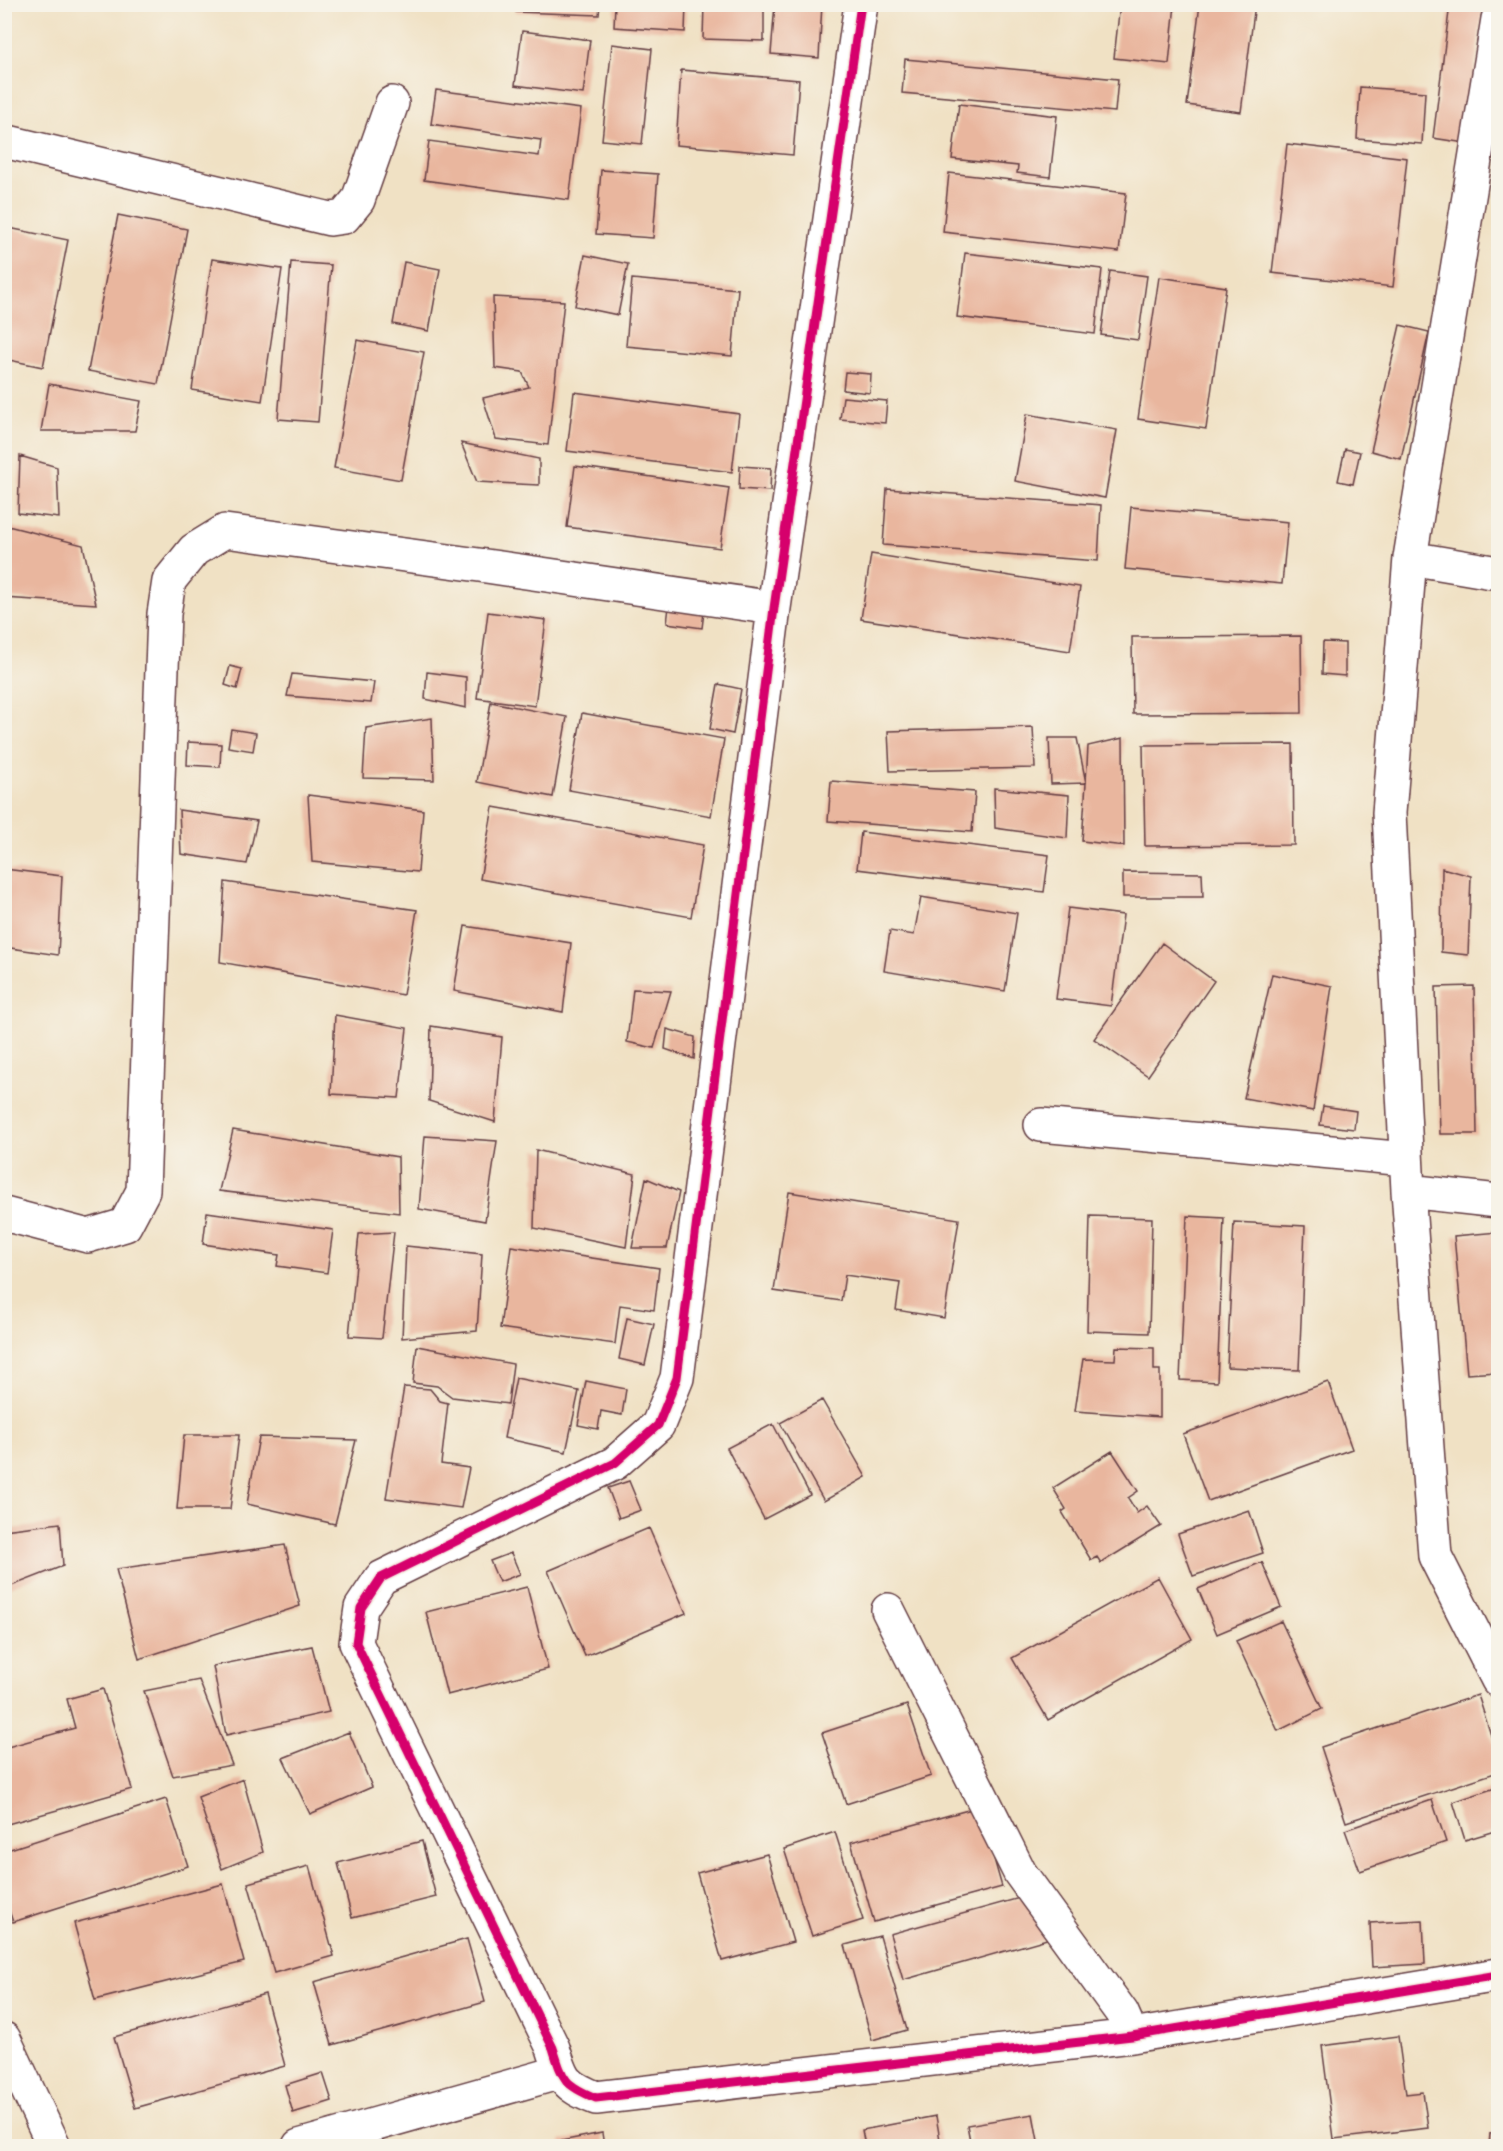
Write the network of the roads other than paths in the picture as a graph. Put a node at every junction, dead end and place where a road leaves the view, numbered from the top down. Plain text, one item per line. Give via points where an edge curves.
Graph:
1 (861, 4) edge
2 (1498, 19) edge
3 (392, 103) dead end
4 (4, 141) edge
5 (1410, 558) junction
6 (1498, 573) edge
7 (774, 608) junction
8 (1041, 1125) dead end
9 (1407, 1175) junction
10 (1498, 1200) edge
11 (4, 1214) edge
12 (888, 1610) dead end
13 (1498, 1680) edge
14 (1498, 1975) edge
15 (1132, 2036) junction
16 (4, 2039) edge
17 (561, 2072) junction
18 (54, 2146) edge
19 (299, 2146) edge

1 - 7 street
2 - 5 street
3 - 4 street via 358,200 344,217 330,219
5 - 6 street
5 - 9 street via 1389,813
7 - 11 street via 225,531 194,550 169,581 164,614 143,1191 124,1225 88,1236
7 - 17 street via 677,1378 658,1425 615,1463 381,1578 361,1608 356,1643 553,2048
8 - 9 street
9 - 10 street
9 - 13 street via 1435,1556
12 - 15 street via 1020,1873 1122,2013
14 - 15 street
15 - 17 street via 596,2098 573,2088
16 - 18 street
17 - 19 street

